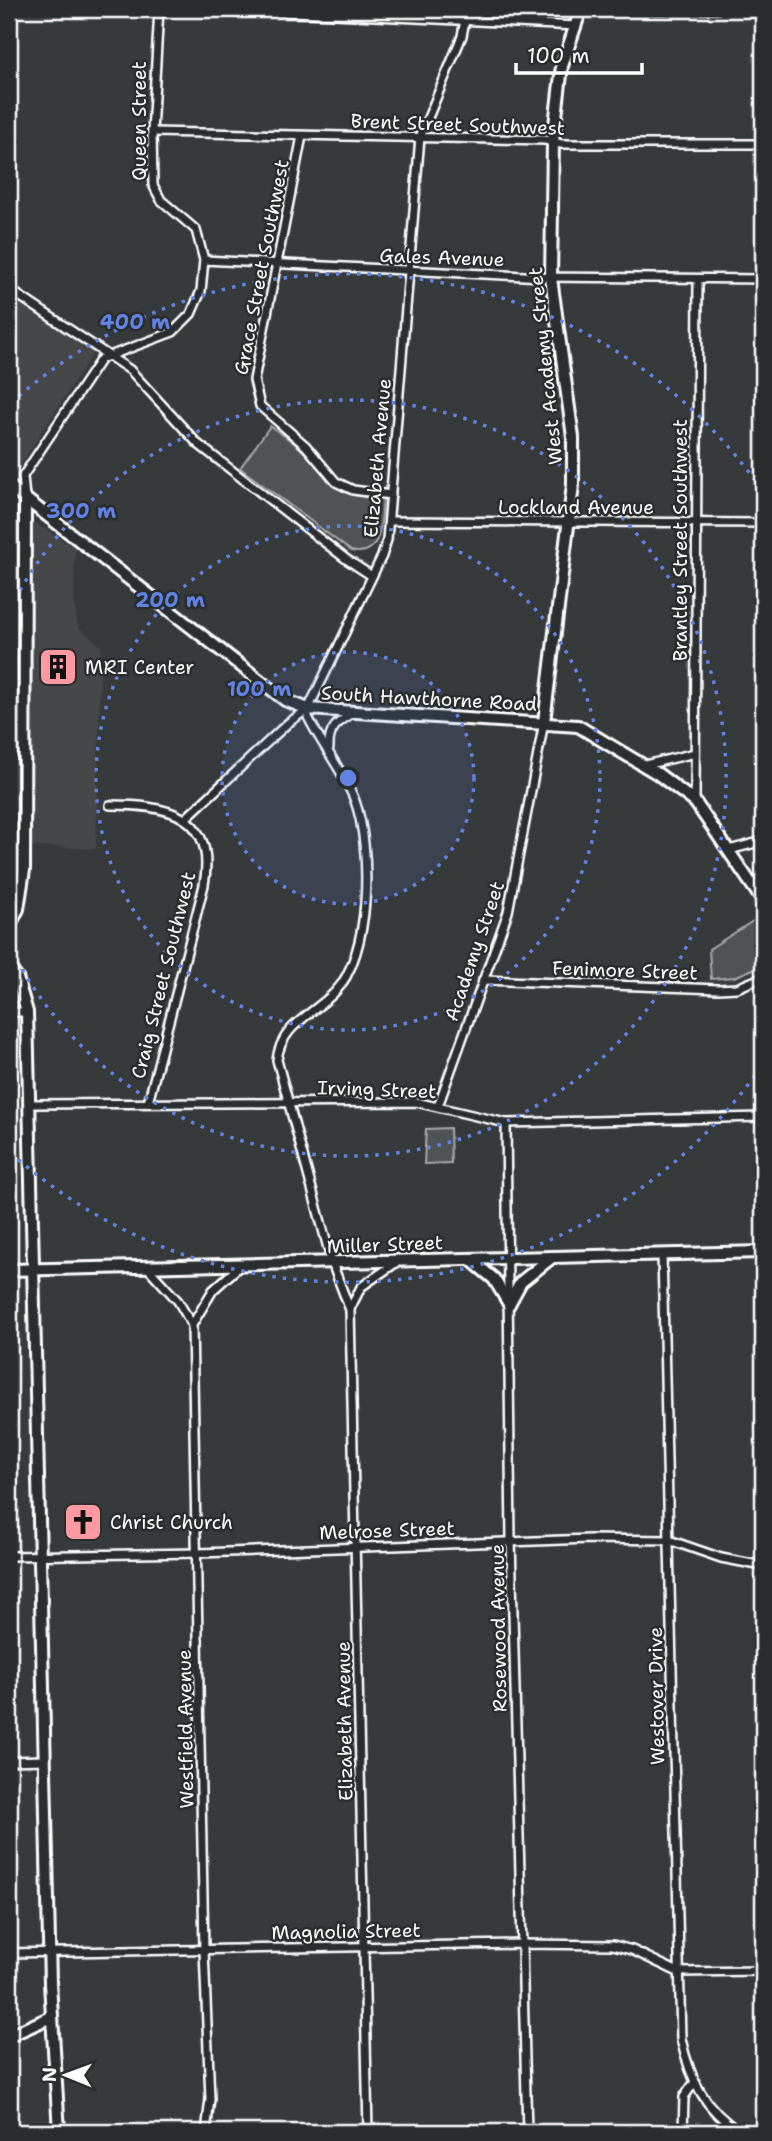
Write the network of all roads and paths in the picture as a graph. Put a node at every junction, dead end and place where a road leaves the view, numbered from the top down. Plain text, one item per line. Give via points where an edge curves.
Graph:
1 (159, 9) edge
2 (230, 9) edge
3 (467, 9) edge
4 (718, 9) edge
5 (742, 9) edge
6 (763, 9) edge
7 (581, 10) edge
8 (467, 20) junction
9 (577, 26) junction
10 (152, 132) junction
11 (302, 136) junction
12 (420, 137) junction
13 (553, 142) junction
14 (763, 144) edge
15 (204, 260) junction
16 (276, 265) junction
17 (409, 272) junction
18 (551, 278) junction
19 (698, 279) junction
20 (763, 279) edge
21 (9, 289) edge
22 (111, 356) junction
23 (9, 485) edge
24 (391, 495) junction
25 (25, 498) junction
26 (389, 520) junction
27 (570, 523) junction
28 (695, 523) junction
29 (763, 523) edge
30 (372, 576) junction
31 (309, 709) junction
32 (355, 711) junction
33 (544, 722) junction
34 (330, 752) junction
35 (695, 753) junction
36 (645, 765) junction
37 (695, 802) junction
38 (110, 805) dead end
39 (185, 819) junction
40 (763, 841) edge
41 (729, 850) junction
42 (763, 901) edge
43 (9, 927) edge
44 (9, 968) edge
45 (763, 977) edge
46 (483, 980) junction
47 (9, 1012) edge
48 (27, 1012) junction
49 (288, 1102) junction
50 (29, 1104) junction
51 (148, 1104) junction
52 (438, 1106) junction
53 (763, 1117) edge
54 (506, 1123) junction
55 (763, 1252) edge
56 (662, 1255) junction
57 (552, 1257) junction
58 (509, 1258) junction
59 (470, 1259) junction
60 (399, 1261) junction
61 (332, 1263) junction
62 (241, 1265) junction
63 (146, 1266) junction
64 (33, 1269) junction
65 (9, 1270) edge
66 (509, 1304) junction
67 (350, 1310) junction
68 (192, 1325) junction
69 (511, 1540) junction
70 (669, 1540) junction
71 (356, 1547) junction
72 (198, 1553) junction
73 (9, 1556) edge
74 (39, 1556) junction
75 (763, 1566) edge
76 (44, 1760) junction
77 (9, 1761) edge
78 (522, 1944) junction
79 (365, 1947) junction
80 (204, 1950) junction
81 (49, 1952) junction
82 (9, 1953) edge
83 (763, 1971) edge
84 (678, 1972) junction
85 (51, 2017) junction
86 (9, 2036) edge
87 (694, 2083) junction
88 (59, 2132) edge
89 (206, 2132) edge
90 (368, 2132) edge
91 (527, 2132) edge
92 (682, 2132) edge
93 (740, 2132) edge

1 - 10 street, Queen Street
2 - 8 street
3 - 8 street, Elizabeth Avenue
4 - 7 street
5 - 6 street
7 - 9 street, West Academy Street
8 - 9 street
8 - 12 street, Elizabeth Avenue
9 - 13 street, West Academy Street via 562,66
10 - 11 street, Brent Street Southwest
10 - 15 street, Queen Street via 156,192 196,230
11 - 12 street, Brent Street Southwest
11 - 16 street, Grace Street Southwest
12 - 13 street, Brent Street Southwest
12 - 17 street, Elizabeth Avenue
13 - 14 street, Brent Street Southwest
13 - 18 street, West Academy Street
15 - 16 street, Gales Avenue
15 - 22 street, Queen Street via 201,291 191,314 173,332
16 - 17 street, Gales Avenue
16 - 24 street, Grace Street Southwest via 254,380 260,406 306,446 336,482 354,490
17 - 18 street, Gales Avenue
17 - 24 street, Elizabeth Avenue
18 - 19 street, Gales Avenue
18 - 27 street, West Academy Street via 573,437
19 - 20 street, Gales Avenue
19 - 28 street, Brantley Street Southwest
21 - 22 street
22 - 25 street, Queen Street via 101,359 23,476
22 - 30 street via 130,370 198,444
23 - 25 street, South Hawthorne Road
24 - 26 street, Elizabeth Avenue
25 - 31 street, South Hawthorne Road via 275,693
25 - 43 street, Queen Street via 24,870 18,909
26 - 27 street, Lockland Avenue
26 - 30 street, Elizabeth Avenue via 382,556
27 - 28 street, Lockland Avenue
27 - 33 street, West Academy Street
28 - 29 street, Lockland Avenue
28 - 35 street, Brantley Street Southwest
30 - 31 street, Elizabeth Avenue
31 - 32 street, South Hawthorne Road
31 - 34 street, Elizabeth Avenue via 308,717
31 - 39 street via 268,740
32 - 33 street, South Hawthorne Road
32 - 34 street via 332,727
33 - 36 street, South Hawthorne Road via 587,730
33 - 46 street, Academy Street via 515,883
34 - 49 street, Elizabeth Avenue via 354,800 364,836 362,917 354,955 340,986 281,1041 277,1067
35 - 36 street
35 - 37 street, Brantley Street Southwest
36 - 37 street, South Hawthorne Road
37 - 41 street, South Hawthorne Road
38 - 39 street via 161,807
39 - 51 street, Craig Street Southwest via 204,845 207,871
40 - 41 street
41 - 42 street, South Hawthorne Road
44 - 48 street via 18,978
45 - 46 street, Fenimore Street via 737,988 718,989
46 - 52 street, Academy Street
47 - 48 street
48 - 50 street
49 - 51 street, Irving Street
49 - 52 street, Irving Street
49 - 61 street, Elizabeth Avenue
50 - 51 street, Irving Street
50 - 64 street
52 - 54 street, Irving Street
53 - 54 street, Irving Street
54 - 58 street, Rosewood Avenue
55 - 56 street, Miller Street
56 - 57 street, Miller Street
56 - 70 street, Westover Drive
57 - 58 street, Miller Street
57 - 66 street via 521,1282
58 - 59 street, Miller Street
58 - 66 street, Rosewood Avenue
59 - 60 street, Miller Street
59 - 66 street via 494,1279
60 - 61 street, Miller Street
60 - 67 street via 361,1287
61 - 62 street, Miller Street
61 - 67 street, Elizabeth Avenue
62 - 63 street, Miller Street
62 - 68 street via 213,1290
63 - 64 street, Miller Street
63 - 68 street via 178,1301
64 - 65 street, Miller Street
64 - 74 street
66 - 69 street, Rosewood Avenue
67 - 71 street, Elizabeth Avenue
68 - 72 street, Westfield Avenue
69 - 70 street, Melrose Street
69 - 71 street, Melrose Street
69 - 78 street, Rosewood Avenue
70 - 75 street, Melrose Street
70 - 84 street, Westover Drive
71 - 72 street, Melrose Street
71 - 79 street, Elizabeth Avenue
72 - 74 street, Melrose Street
72 - 80 street, Westfield Avenue
73 - 74 street, Melrose Street
74 - 76 street
76 - 77 street
76 - 81 street
78 - 79 street, Magnolia Street
78 - 84 street, Magnolia Street via 613,1945
78 - 91 street, Rosewood Avenue
79 - 80 street, Magnolia Street
79 - 90 street, Elizabeth Avenue
80 - 81 street, Magnolia Street
80 - 89 street, Westfield Avenue via 210,2099
81 - 82 street, Magnolia Street
81 - 85 street
83 - 84 street
84 - 87 street, Westover Drive via 681,2039
85 - 86 street
85 - 88 street
87 - 92 street via 684,2097
87 - 93 street via 705,2103

